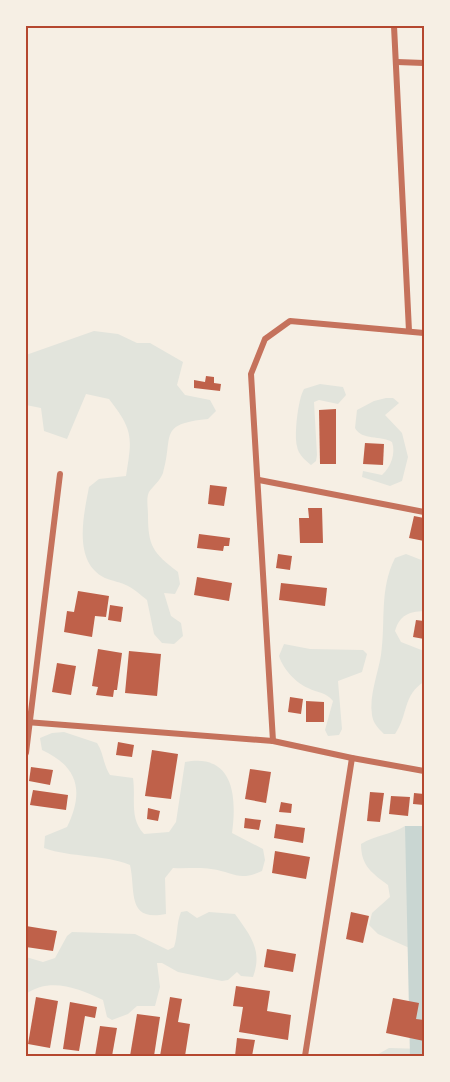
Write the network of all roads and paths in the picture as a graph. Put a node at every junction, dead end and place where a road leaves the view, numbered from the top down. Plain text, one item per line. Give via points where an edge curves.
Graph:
1 (394, 26) edge
2 (397, 62) junction
3 (424, 63) edge
4 (409, 331) junction
5 (424, 333) edge
6 (60, 474) dead end
7 (259, 480) junction
8 (424, 512) edge
9 (28, 722) edge
10 (273, 741) junction
11 (26, 753) edge
12 (352, 758) junction
13 (424, 771) edge
14 (305, 1056) edge

1 - 2 street
2 - 3 street
2 - 4 street
4 - 5 street
4 - 7 street via 290,321 264,339 251,374
6 - 9 street
7 - 8 street
7 - 10 street
9 - 10 street
9 - 11 street
10 - 12 street
12 - 13 street
12 - 14 street

